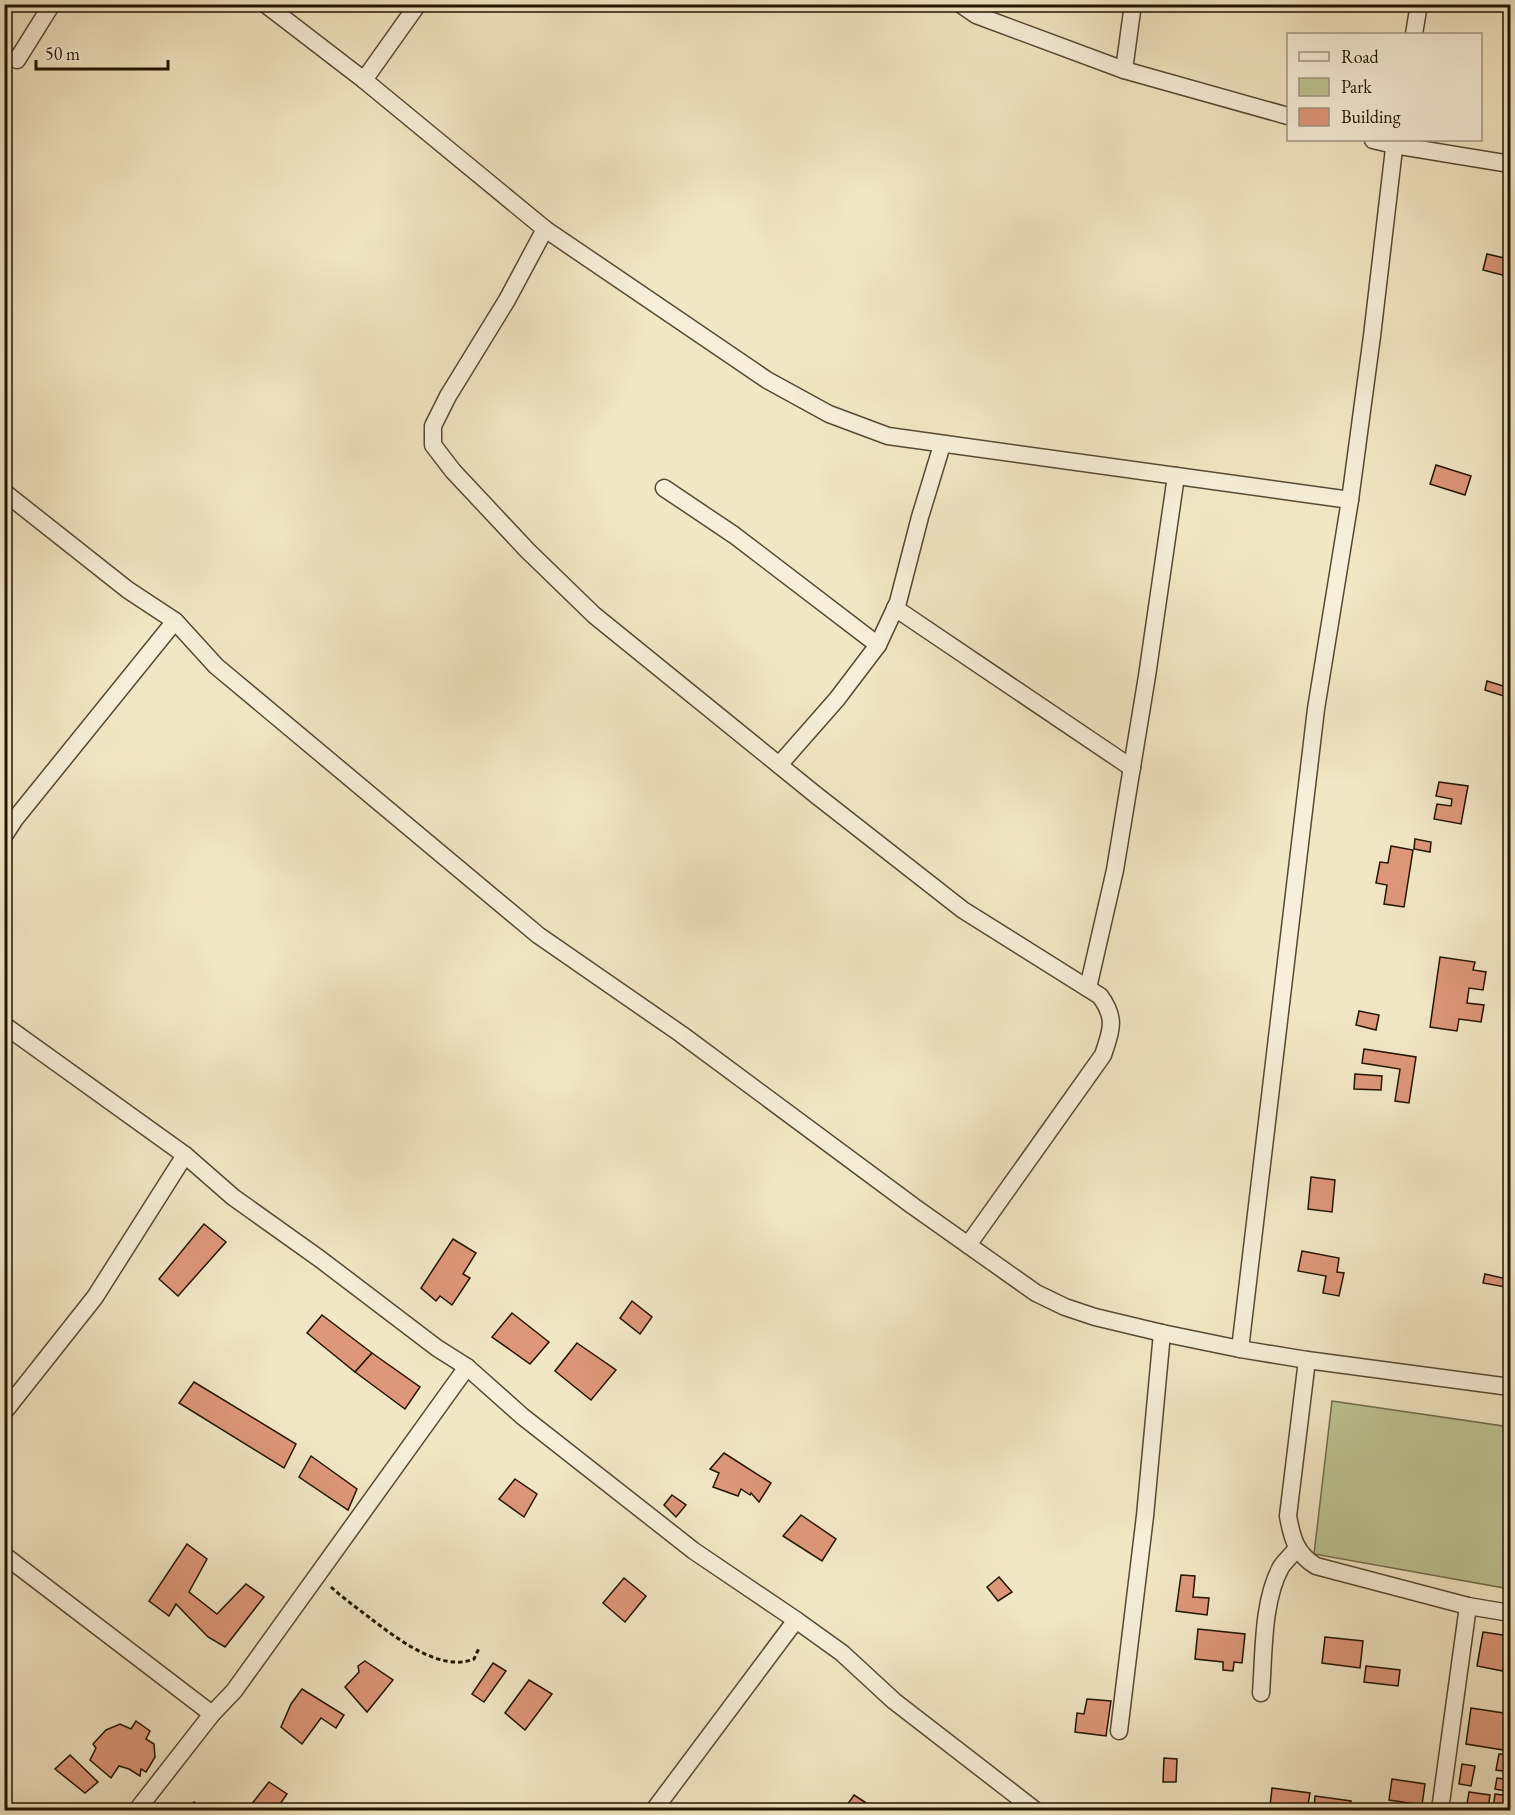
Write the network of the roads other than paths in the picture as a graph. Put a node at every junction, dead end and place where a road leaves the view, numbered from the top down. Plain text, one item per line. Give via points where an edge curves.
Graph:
1 (52, 4) edge
2 (266, 4) edge
3 (418, 4) edge
4 (960, 4) edge
5 (1132, 4) edge
6 (1419, 4) edge
7 (1414, 33) edge
8 (17, 60) dead end
9 (1124, 70) junction
10 (364, 81) junction
11 (1287, 116) edge
12 (1394, 142) edge
13 (1510, 164) edge
14 (545, 229) junction
15 (942, 445) junction
16 (1176, 476) junction
17 (664, 488) dead end
18 (4, 492) edge
19 (1350, 500) junction
20 (895, 608) junction
21 (175, 621) junction
22 (878, 645) junction
23 (779, 765) junction
24 (1132, 768) junction
25 (4, 836) edge
26 (1088, 988) junction
27 (4, 1024) edge
28 (185, 1155) junction
29 (969, 1245) junction
30 (1162, 1333) junction
31 (1240, 1349) junction
32 (1307, 1360) junction
33 (467, 1367) junction
34 (1510, 1387) edge
35 (4, 1412) edge
36 (1296, 1549) junction
37 (4, 1555) edge
38 (1468, 1606) junction
39 (1510, 1613) edge
40 (796, 1620) junction
41 (1261, 1693) dead end
42 (212, 1714) junction
43 (1119, 1731) dead end
44 (137, 1810) edge
45 (654, 1810) edge
46 (1035, 1810) edge
47 (1440, 1810) edge

1 - 8 street
2 - 10 street
3 - 10 street
4 - 9 street via 976,15
5 - 9 street
6 - 7 street
9 - 11 street
10 - 14 street
12 - 13 street
12 - 19 street
14 - 15 street via 777,386 829,414 888,436
14 - 23 street via 448,396 433,426 433,445 520,542 594,615
15 - 16 street
15 - 20 street
16 - 19 street
16 - 24 street
17 - 22 street via 734,535
18 - 21 street via 128,590
19 - 31 street via 1316,709
20 - 22 street
20 - 24 street
21 - 25 street
21 - 29 street via 216,666 538,935 681,1034
22 - 23 street
23 - 26 street via 963,910
24 - 26 street via 1115,870
26 - 29 street via 1101,996 1109,1008 1111,1031 1102,1055
27 - 28 street
28 - 33 street via 233,1197
28 - 35 street via 94,1297
29 - 30 street via 1036,1293 1065,1307
30 - 31 street
30 - 43 street
31 - 32 street
32 - 34 street
32 - 36 street via 1288,1516
33 - 40 street via 522,1416 694,1551
33 - 42 street via 234,1691
36 - 38 street via 1316,1566
36 - 41 street via 1281,1567 1273,1587
37 - 42 street
38 - 39 street
38 - 47 street
40 - 45 street
40 - 46 street
42 - 44 street

